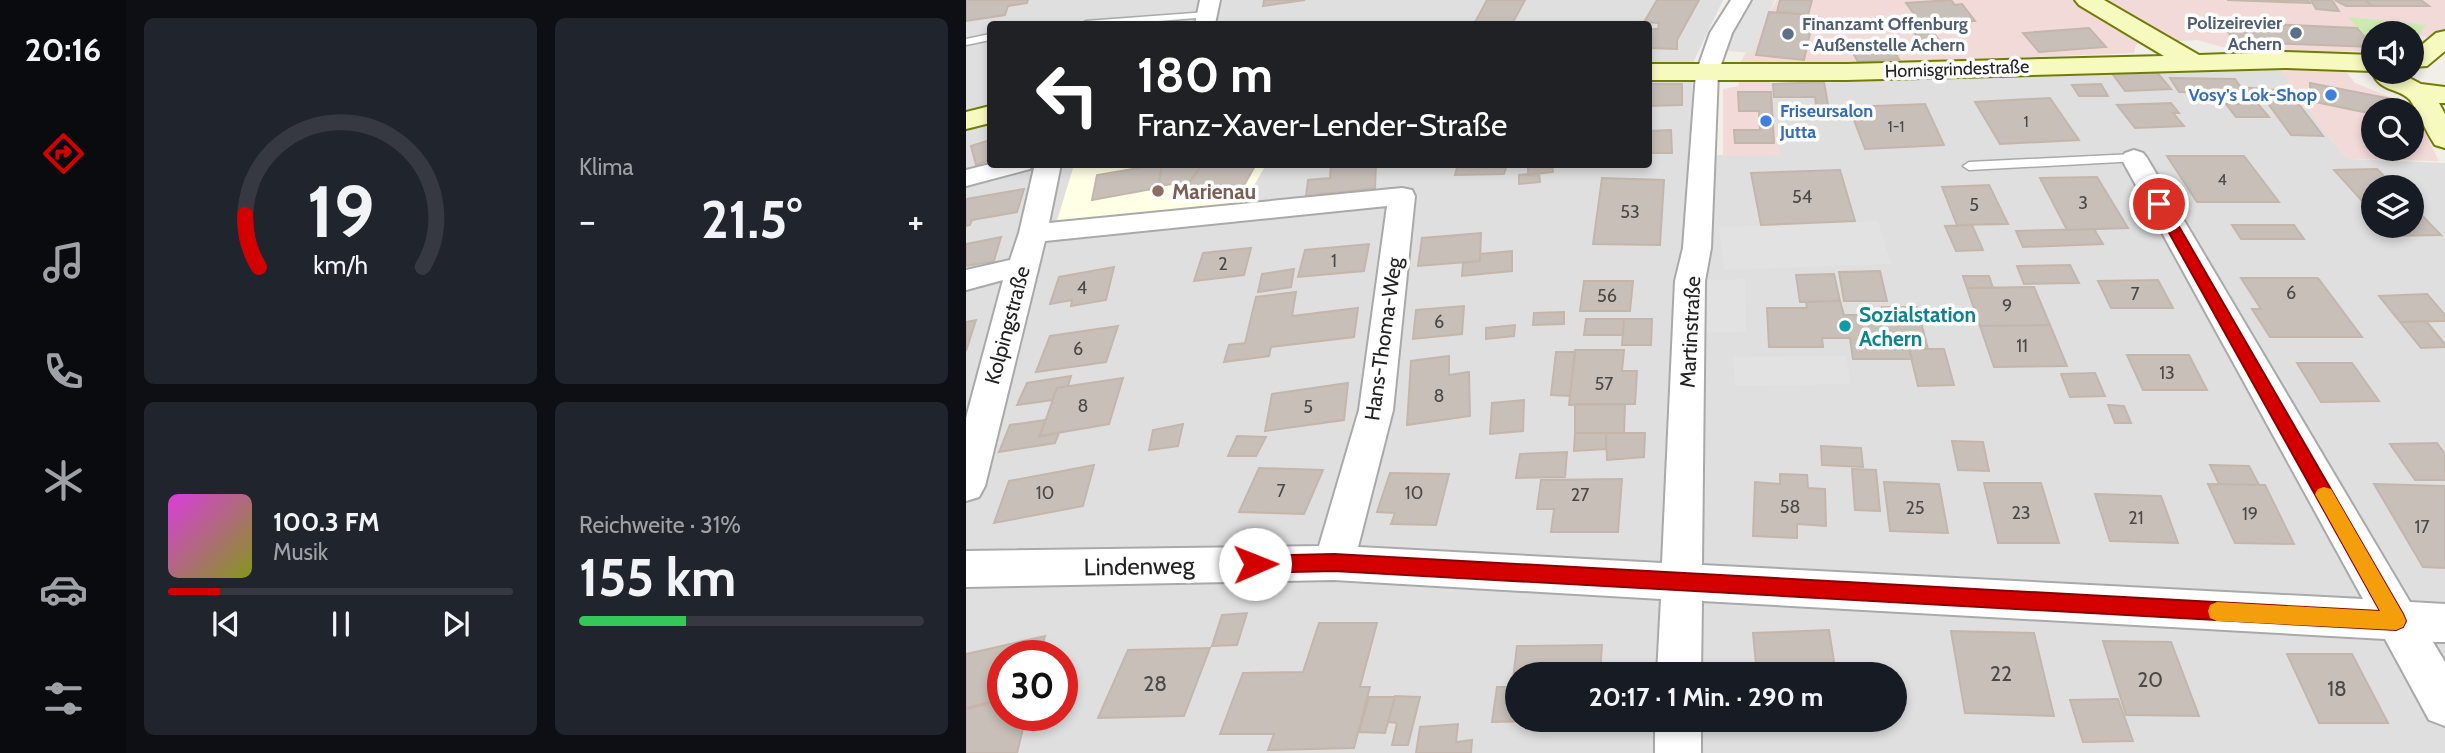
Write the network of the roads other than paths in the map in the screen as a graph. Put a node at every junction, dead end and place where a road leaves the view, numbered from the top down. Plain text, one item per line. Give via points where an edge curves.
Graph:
1 (1741, 0) edge
2 (2087, 0) edge
3 (1207, 13) edge
4 (1119, 21) edge
5 (987, 38) edge
6 (2445, 38) edge
7 (966, 42) edge
8 (2424, 54) edge
9 (2193, 62) junction
10 (2424, 63) edge
11 (2361, 68) edge
12 (2445, 69) edge
13 (1652, 72) edge
14 (1707, 73) junction
15 (2400, 84) edge
16 (2432, 93) edge
17 (987, 115) edge
18 (966, 121) edge
19 (2445, 139) edge
20 (2134, 158) joint
21 (1969, 166) dead end
22 (1005, 168) edge
23 (1047, 168) edge
24 (966, 178) edge
25 (1033, 233) junction
26 (1022, 266) junction
27 (966, 280) edge
28 (966, 486) edge
29 (1334, 563) junction
30 (966, 569) edge
31 (1681, 583) junction
32 (2396, 621) junction
33 (2445, 623) edge
34 (1679, 662) edge
35 (2445, 704) edge
36 (1678, 732) edge
37 (1678, 753) edge

1 - 14 street, Martinstraße via 1721,33
2 - 9 main road
3 - 4 lane
5 - 7 lane
6 - 8 main road
9 - 11 main road, Hornisgrindestraße via 2266,61
9 - 14 main road, Hornisgrindestraße
10 - 12 main road
13 - 14 main road, Hornisgrindestraße
14 - 31 street, Martinstraße via 1697,248 1690,281
15 - 16 main road, Hornisgrindestraße
16 - 19 main road
17 - 18 main road
20 - 21 lane
20 - 32 street
22 - 24 street
23 - 25 street, Kolpingstraße
25 - 26 street, Kolpingstraße
25 - 29 street, Hans-Thoma-Weg via 1402,196 1376,410
26 - 27 street
26 - 28 street, Kolpingstraße
29 - 30 street, Lindenweg
29 - 31 street, Lindenweg
31 - 32 street, Lindenweg
31 - 34 street, Martinstraße
32 - 33 street, Lindenweg
32 - 35 street
36 - 37 street

